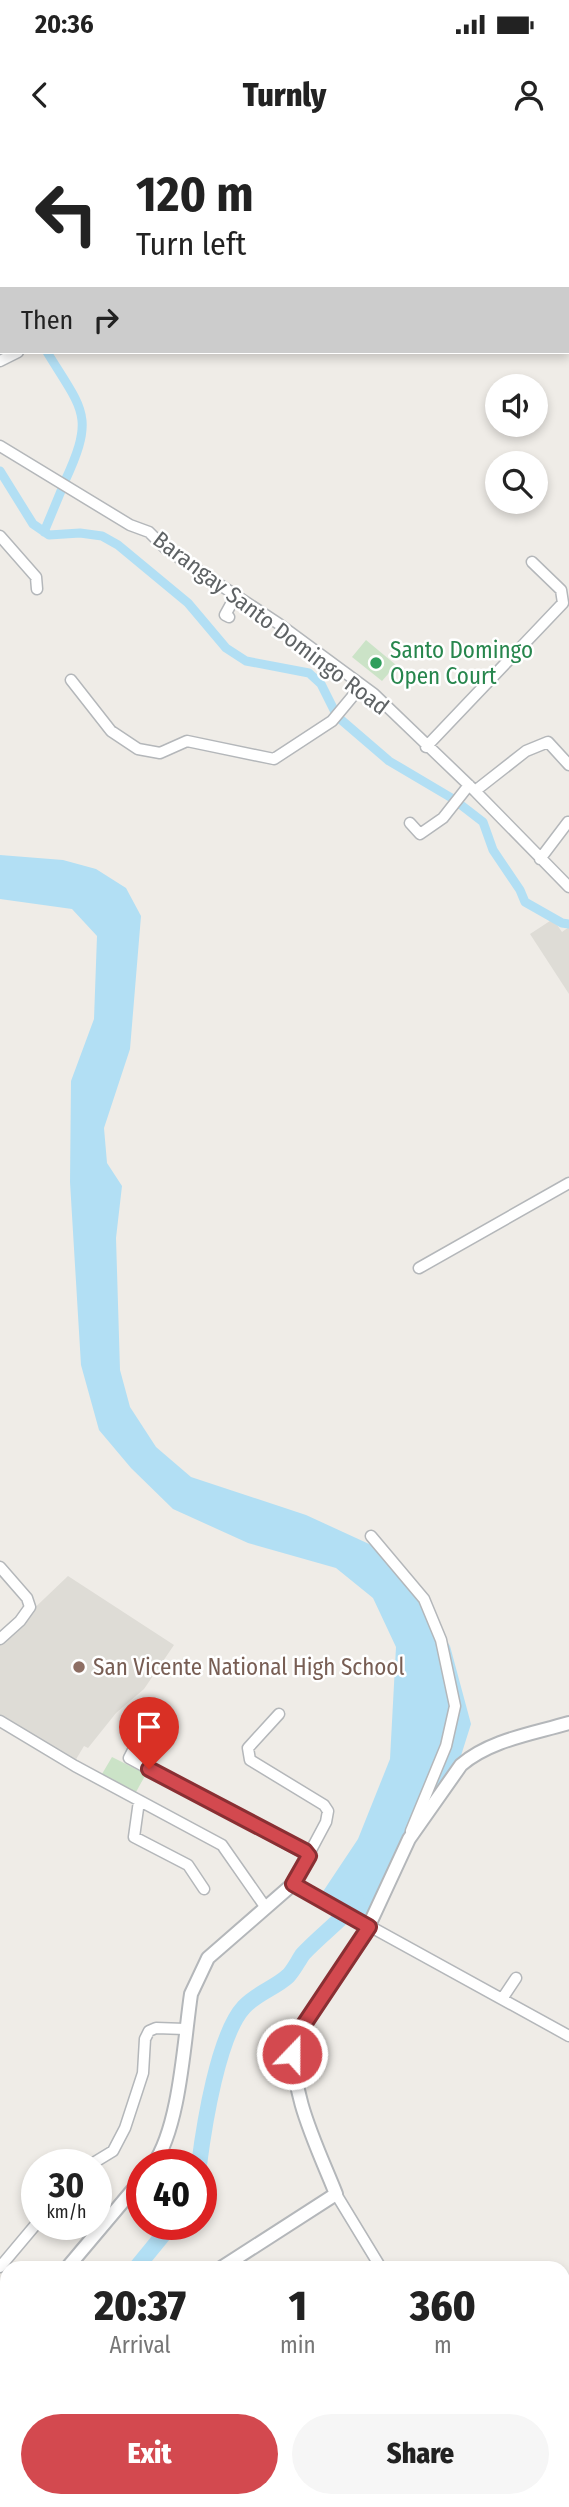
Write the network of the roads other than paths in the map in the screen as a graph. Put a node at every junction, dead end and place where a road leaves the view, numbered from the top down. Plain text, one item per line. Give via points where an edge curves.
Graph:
1 (0, 446) edge
2 (0, 536) edge
3 (532, 562) dead end
4 (37, 589) dead end
5 (236, 596) junction
6 (229, 617) dead end
7 (71, 680) dead end
8 (362, 685) junction
9 (426, 747) junction
10 (569, 765) edge
11 (472, 788) junction
12 (568, 822) edge
13 (410, 823) dead end
14 (540, 859) junction
15 (569, 887) edge
16 (569, 1183) edge
17 (419, 1268) dead end
18 (371, 1536) dead end
19 (0, 1567) edge
20 (0, 1639) edge
21 (139, 1709) dead end
22 (279, 1714) dead end
23 (0, 1721) edge
24 (147, 1723) junction
25 (569, 1723) edge
26 (171, 1726) dead end
27 (139, 1801) junction
28 (409, 1839) junction
29 (309, 1856) junction
30 (293, 1884) junction
31 (204, 1889) dead end
32 (266, 1908) junction
33 (369, 1927) junction
34 (516, 1978) dead end
35 (502, 1999) junction
36 (186, 2029) junction
37 (569, 2036) edge
38 (163, 2149) edge
39 (112, 2152) edge
40 (336, 2194) junction
41 (126, 2198) edge
42 (23, 2240) edge
43 (5, 2261) edge
44 (73, 2261) edge
45 (232, 2261) edge
46 (377, 2261) edge

1 - 5 street, Barangay Santo Domingo Road via 149,532
2 - 4 street via 31,571
3 - 9 street via 561,590 563,603
5 - 6 street via 225,615
5 - 8 street, Barangay Santo Domingo Road
7 - 8 street via 111,731 138,749 160,753 187,741 274,759 332,721
8 - 9 street, Barangay Santo Domingo Road
9 - 11 street, Barangay Santo Domingo Road
10 - 11 street via 548,742 526,751
11 - 13 street via 420,834
11 - 14 street, Barangay Santo Domingo Road
12 - 14 street
14 - 15 street, Barangay Santo Domingo Road
16 - 17 street
18 - 28 street via 424,1599 440,1640 456,1706 446,1746
19 - 20 street via 30,1607
21 - 24 street
22 - 29 street via 254,1739 248,1753 250,1760 328,1811
23 - 27 street
24 - 26 street via 166,1733
24 - 29 street via 129,1758
25 - 28 street via 484,1748 457,1771
27 - 31 street via 134,1837 188,1865
27 - 32 street via 222,1845
28 - 33 street
29 - 30 street
30 - 32 street
30 - 33 street
32 - 36 street via 208,1958 191,1994
33 - 35 street
33 - 40 street via 295,2038 292,2054 305,2116
34 - 35 street
35 - 37 street
36 - 38 street
36 - 39 street via 149,2032 143,2073
40 - 45 street
40 - 46 street
41 - 44 street
42 - 43 street

